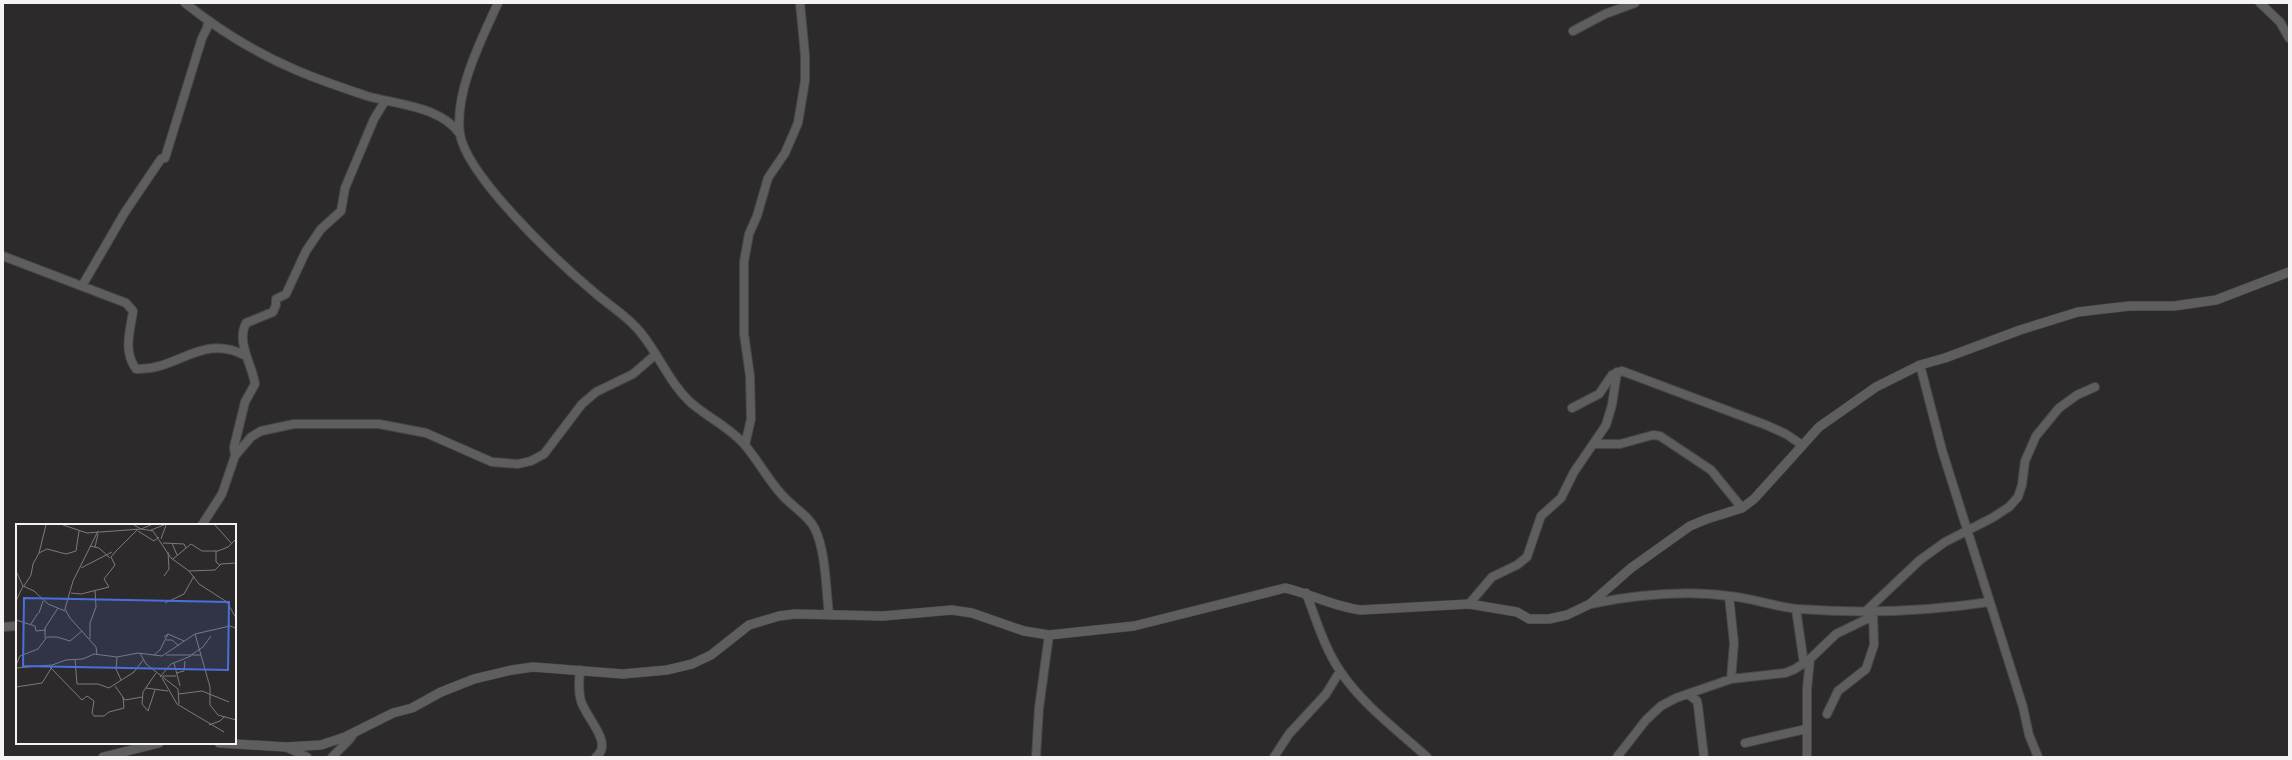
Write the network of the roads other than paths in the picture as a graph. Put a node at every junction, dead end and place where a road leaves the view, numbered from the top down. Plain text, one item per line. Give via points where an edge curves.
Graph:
1 (185, 3) edge
2 (498, 3) edge
3 (800, 3) edge
4 (1635, 3) edge
5 (2260, 3) edge
6 (208, 21) junction
7 (1574, 31) dead end
8 (2289, 38) edge
9 (385, 100) junction
10 (460, 134) junction
11 (3, 256) edge
12 (2289, 272) edge
13 (82, 286) junction
14 (655, 355) junction
15 (246, 356) junction
16 (1920, 365) junction
17 (1617, 372) junction
18 (2095, 387) dead end
19 (1572, 408) dead end
20 (1593, 444) junction
21 (745, 445) junction
22 (1802, 445) junction
23 (235, 456) junction
24 (1742, 508) junction
25 (203, 524) edge
26 (1967, 531) junction
27 (1306, 593) junction
28 (1729, 596) junction
29 (1989, 602) junction
30 (1469, 604) junction
31 (1590, 604) junction
32 (1796, 609) junction
33 (1870, 614) junction
34 (829, 616) junction
35 (16, 626) edge
36 (3, 627) edge
37 (1049, 635) junction
38 (1807, 662) junction
39 (580, 670) junction
40 (1340, 671) junction
41 (1731, 679) junction
42 (1688, 694) junction
43 (1827, 714) dead end
44 (1806, 729) junction
45 (354, 733) junction
46 (1745, 743) dead end
47 (155, 744) edge
48 (236, 744) edge
49 (286, 747) junction
50 (103, 757) edge
51 (307, 757) edge
52 (332, 757) edge
53 (596, 757) edge
54 (1036, 757) edge
55 (1274, 757) edge
56 (1427, 757) edge
57 (1617, 757) edge
58 (1704, 757) edge
59 (1807, 757) edge
60 (2038, 757) edge

1 - 6 street
2 - 10 street via 473,60 461,100
3 - 21 street via 805,81 798,123 786,154 768,178 749,234 744,262 744,334 750,376 751,412
4 - 7 street via 1606,14
5 - 8 street via 2280,22
6 - 9 street via 262,55 296,71
6 - 13 street via 163,159 125,212
9 - 10 street via 433,113 453,124
9 - 15 street via 374,119 345,188 341,211 327,222 318,234 286,294 276,299 273,312 246,323 243,330
10 - 14 street via 468,155 510,211 575,276 641,332
11 - 13 street
12 - 16 street via 2216,300 2174,306 2129,306 2078,312
13 - 15 street via 126,303 133,312 127,345 130,360 136,369 147,369 203,349 219,347
14 - 21 street via 688,400 728,429
14 - 23 street via 633,374 596,392 582,404 555,443 544,454 531,461 518,464 492,462 426,433 379,424 278,426 251,437
15 - 23 street via 255,384 245,402 234,447
16 - 22 street via 1898,374 1836,414
16 - 26 street
17 - 19 street via 1599,394
17 - 20 street via 1606,425
17 - 22 street via 1625,372 1766,425
18 - 26 street via 2077,395 2059,408 2036,436 2024,462 2018,497 1995,516
20 - 24 street via 1620,444 1653,435 1660,436 1711,470
20 - 30 street via 1574,472 1561,498 1538,521 1527,557 1492,577
21 - 34 street via 777,490 814,527 822,554
22 - 24 street via 1754,499
23 - 25 street via 222,494
24 - 31 street via 1690,526 1631,568
26 - 29 street
26 - 33 street via 1945,542 1920,560
27 - 30 street via 1346,608 1361,610
27 - 37 street via 1286,588 1134,626
27 - 40 street via 1327,649
28 - 31 street via 1652,596
28 - 32 street
28 - 41 street via 1734,643
29 - 33 street via 1911,612
29 - 60 street
30 - 31 street via 1517,612 1529,619 1549,619 1577,611
32 - 33 street
32 - 38 street
33 - 38 street via 1836,634
33 - 43 street via 1874,645 1866,669 1838,691
34 - 37 street via 883,616 952,610 972,613 1030,633
34 - 39 street via 795,614 764,620 749,625 711,655 692,664 666,670 623,674
35 - 36 street
37 - 54 street via 1039,708
38 - 41 street via 1785,673
38 - 44 street
39 - 45 street via 533,667 474,679 441,692 412,708 376,720
39 - 53 street via 579,694 603,741 602,752
40 - 55 street via 1326,694 1289,734
40 - 56 street via 1375,711
41 - 42 street
42 - 57 street via 1661,706 1646,720
42 - 58 street via 1698,706
44 - 46 street
44 - 59 street
45 - 49 street via 322,745
45 - 52 street
47 - 50 street
48 - 49 street
49 - 51 street

